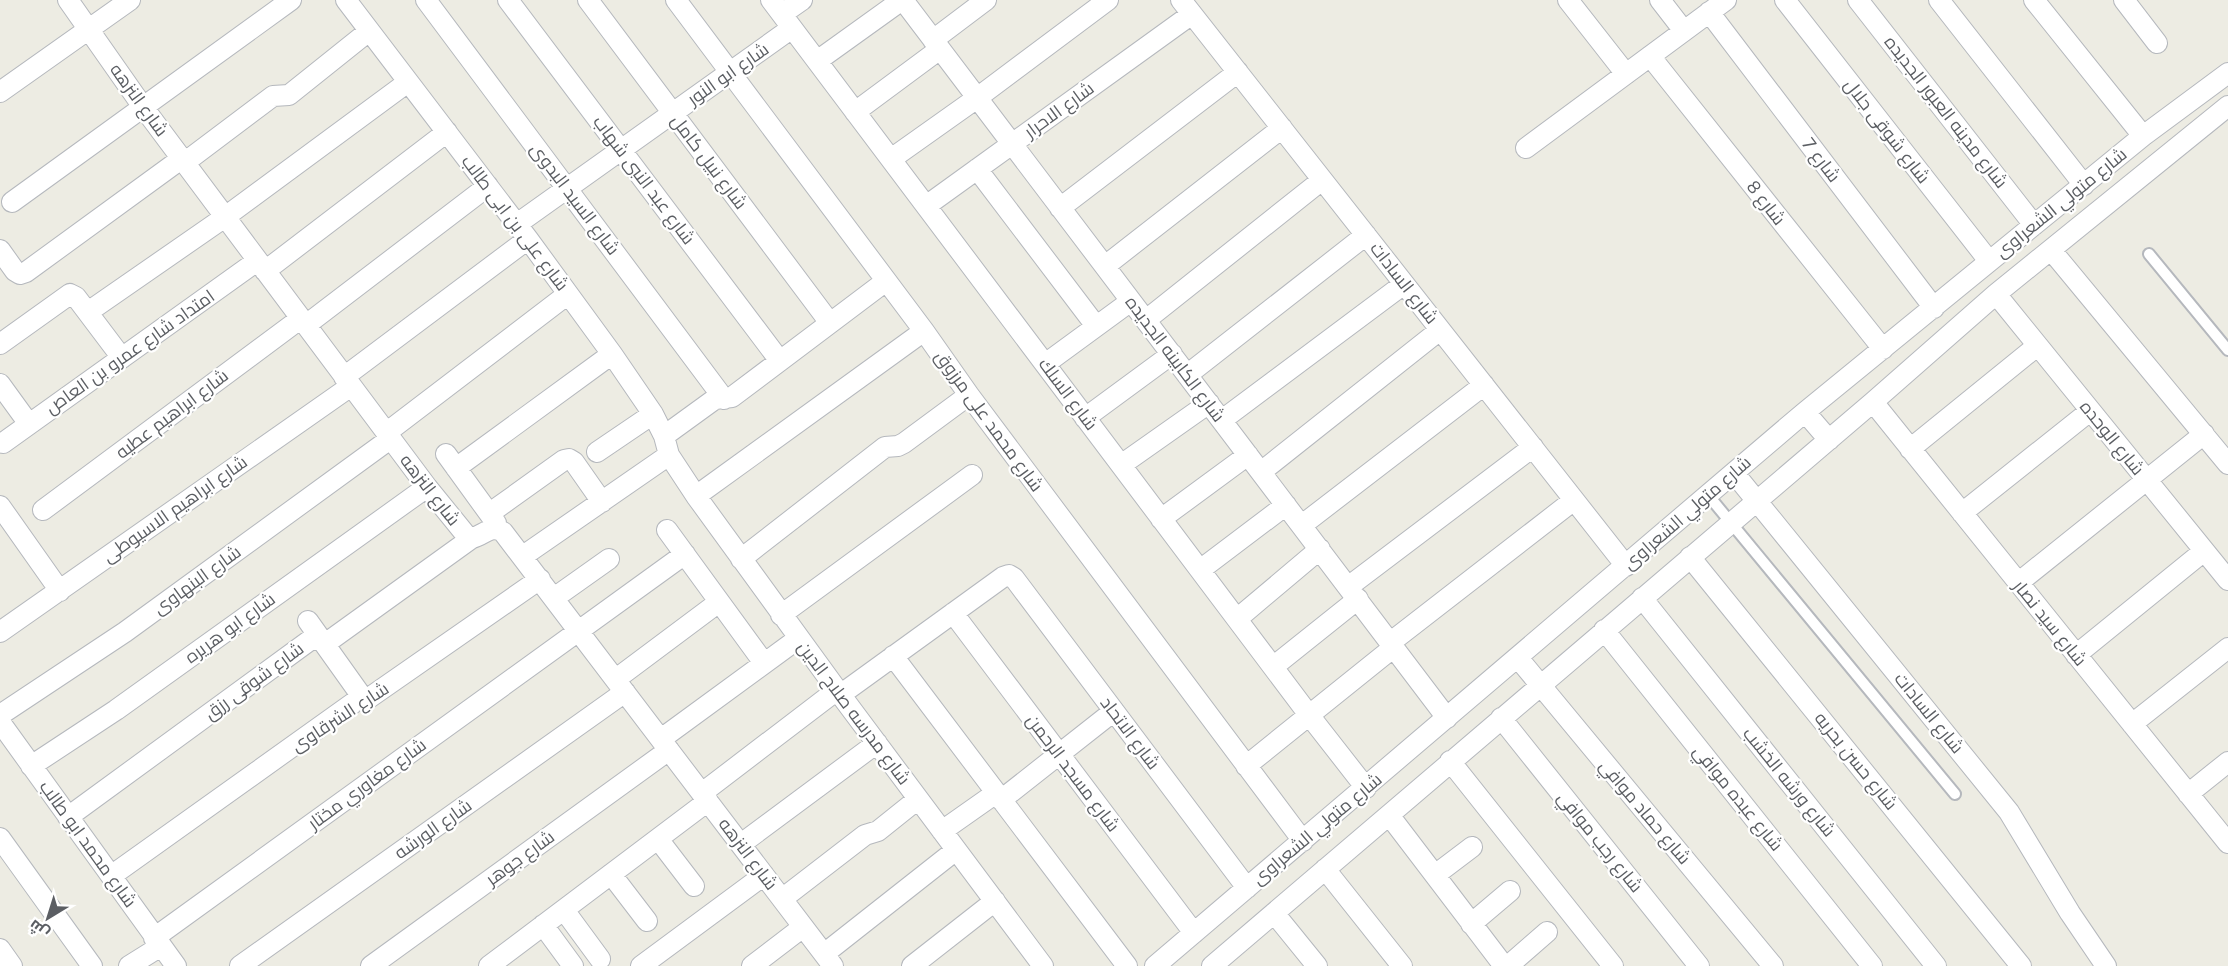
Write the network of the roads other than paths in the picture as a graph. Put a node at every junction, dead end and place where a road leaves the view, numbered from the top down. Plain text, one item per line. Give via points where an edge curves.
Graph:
1 (68, 0) edge
2 (130, 0) edge
3 (291, 0) edge
4 (346, 0) edge
5 (426, 0) edge
6 (508, 0) edge
7 (588, 0) edge
8 (676, 0) edge
9 (802, 0) edge
10 (902, 0) edge
11 (986, 0) edge
12 (1108, 0) edge
13 (1568, 0) edge
14 (1660, 0) edge
15 (1726, 0) edge
16 (1785, 0) edge
17 (1858, 0) edge
18 (1940, 0) edge
19 (2034, 0) edge
20 (2124, 0) edge
21 (1187, 7) edge
22 (1709, 12) junction
23 (782, 14) edge
24 (89, 29) junction
25 (1684, 30) junction
26 (369, 31) junction
27 (2157, 44) dead end
28 (937, 45) junction
29 (1650, 56) junction
30 (817, 61) junction
31 (730, 72) junction
32 (1238, 72) junction
33 (2228, 73) edge
34 (1626, 74) junction
35 (408, 82) junction
36 (0, 92) edge
37 (977, 98) junction
38 (2228, 105) edge
39 (143, 107) junction
40 (855, 112) junction
41 (672, 113) junction
42 (1282, 129) junction
43 (447, 132) junction
44 (2143, 136) junction
45 (1012, 144) junction
46 (1526, 148) dead end
47 (621, 150) junction
48 (891, 159) junction
49 (183, 161) junction
50 (977, 169) junction
51 (1322, 180) junction
52 (2084, 185) junction
53 (488, 186) junction
54 (567, 189) junction
55 (12, 202) dead end
56 (926, 206) junction
57 (1060, 208) junction
58 (225, 217) junction
59 (2034, 225) junction
60 (523, 231) junction
61 (1366, 235) junction
62 (2012, 243) junction
63 (0, 250) edge
64 (2051, 250) junction
65 (2149, 254) dead end
66 (1989, 261) junction
67 (261, 266) junction
68 (1105, 266) junction
69 (2031, 266) junction
70 (886, 281) junction
71 (1404, 284) junction
72 (568, 294) junction
73 (1996, 294) junction
74 (1131, 301) junction
75 (1934, 308) junction
76 (88, 312) junction
77 (1146, 320) junction
78 (303, 322) junction
79 (830, 323) junction
80 (1096, 326) junction
81 (1440, 330) junction
82 (924, 331) junction
83 (0, 344) edge
84 (2037, 346) junction
85 (1883, 350) junction
86 (2228, 350) edge
87 (612, 354) junction
88 (1172, 354) junction
89 (122, 358) junction
90 (780, 361) junction
91 (1045, 364) junction
92 (1187, 375) junction
93 (347, 381) junction
94 (0, 384) edge
95 (1484, 385) junction
96 (969, 395) junction
97 (724, 399) junction
98 (1873, 402) junction
99 (1209, 403) junction
100 (2090, 411) junction
101 (1805, 412) junction
102 (653, 414) junction
103 (1086, 418) junction
104 (1222, 420) junction
105 (29, 424) junction
106 (2204, 434) junction
107 (664, 435) junction
108 (388, 436) junction
109 (1829, 440) junction
110 (3, 443) dead end
111 (1533, 447) junction
112 (1910, 449) junction
113 (597, 452) dead end
114 (669, 455) junction
115 (1248, 455) junction
116 (2228, 464) edge
117 (1121, 465) junction
118 (1261, 472) junction
119 (1734, 473) junction
120 (972, 475) dead end
121 (2146, 480) junction
122 (427, 487) junction
123 (1708, 495) junction
124 (696, 496) junction
125 (1574, 500) junction
126 (1757, 501) junction
127 (602, 502) junction
128 (1286, 504) junction
129 (43, 510) dead end
130 (1962, 513) junction
131 (2, 514) edge
132 (1161, 519) junction
133 (493, 520) junction
134 (1731, 523) junction
135 (1302, 525) junction
136 (667, 530) dead end
137 (472, 538) junction
138 (1320, 549) junction
139 (2204, 551) junction
140 (685, 554) junction
141 (523, 556) junction
142 (1690, 557) junction
143 (741, 559) junction
144 (609, 560) dead end
145 (1626, 566) junction
146 (1200, 570) junction
147 (540, 579) junction
148 (2228, 580) edge
149 (2018, 583) junction
150 (60, 591) junction
151 (1353, 593) junction
152 (554, 598) junction
153 (1642, 598) junction
154 (719, 602) junction
155 (953, 613) junction
156 (781, 615) junction
157 (1237, 620) junction
158 (308, 621) dead end
159 (2, 627) edge
160 (1604, 630) junction
161 (579, 631) junction
162 (798, 638) junction
163 (323, 642) junction
164 (1392, 644) junction
165 (2228, 648) edge
166 (2076, 655) junction
167 (893, 657) junction
168 (1518, 658) junction
169 (764, 663) junction
170 (1273, 668) junction
171 (621, 685) junction
172 (1540, 685) junction
173 (838, 692) junction
174 (365, 701) junction
175 (1114, 711) junction
176 (0, 715) edge
177 (1309, 715) junction
178 (1448, 718) junction
179 (1501, 718) junction
180 (0, 722) edge
181 (2132, 724) junction
182 (877, 743) junction
183 (665, 744) junction
184 (1059, 755) junction
185 (1450, 761) junction
186 (2228, 762) edge
187 (32, 766) junction
188 (1246, 766) junction
189 (1366, 788) junction
190 (1955, 794) dead end
191 (2188, 794) junction
192 (999, 796) junction
193 (705, 797) junction
194 (918, 799) junction
195 (1389, 815) junction
196 (68, 817) junction
197 (942, 831) junction
198 (0, 838) edge
199 (658, 839) junction
200 (1303, 841) junction
201 (2228, 843) edge
202 (741, 844) junction
203 (1472, 847) dead end
204 (956, 850) junction
205 (1325, 869) junction
206 (611, 874) junction
207 (764, 875) junction
208 (1435, 875) junction
209 (111, 876) junction
210 (694, 886) dead end
211 (1247, 888) junction
212 (1510, 891) dead end
213 (782, 899) junction
214 (995, 901) junction
215 (564, 910) junction
216 (1274, 913) junction
217 (647, 921) dead end
218 (1471, 924) junction
219 (543, 925) junction
220 (803, 927) junction
221 (1547, 932) dead end
222 (1194, 933) junction
223 (158, 942) junction
224 (0, 949) edge
225 (600, 959) dead end
226 (829, 960) edge
227 (1224, 962) edge
228 (1036, 963) edge
229 (12, 966) edge
230 (92, 966) edge
231 (129, 966) edge
232 (176, 966) edge
233 (240, 966) edge
234 (371, 966) edge
235 (489, 966) edge
236 (573, 966) edge
237 (641, 966) edge
238 (752, 966) edge
239 (912, 966) edge
240 (1127, 966) edge
241 (1155, 966) edge
242 (1317, 966) edge
243 (1402, 966) edge
244 (1506, 966) edge
245 (1613, 966) edge
246 (1698, 966) edge
247 (1773, 966) edge
248 (1872, 966) edge
249 (1936, 966) edge
250 (2021, 966) edge
251 (2106, 966) edge

1 - 24 street, شارع النزهه
2 - 24 street
3 - 39 street
4 - 26 street, شارع على بن ابى طالب
5 - 54 street, شارع السيد البدوى
6 - 47 street, شارع عبد النبى شهاب
7 - 41 street, شارع نبيل كامل
8 - 31 street, شارع محمد على مرزوق
9 - 23 street, شارع ابو النور
10 - 28 street, شارع الكابينه الجديده
10 - 30 street
11 - 28 street
12 - 37 street
13 - 34 street
14 - 25 street
15 - 22 street
16 - 66 street, شارع شوقى جلال
17 - 59 street, شارع مدينه العبور الجديده
18 - 52 street
19 - 44 street
20 - 27 street
21 - 32 street, شارع السادات
21 - 45 street, شارع الاحرار
22 - 25 street
22 - 75 street, شارع 7
23 - 30 street, شارع السلك
23 - 31 street, شارع ابو النور
24 - 36 street
24 - 39 street, شارع النزهه
25 - 29 street
26 - 35 street, شارع على بن ابى طالب
26 - 49 street via 289,95 273,96
28 - 37 street, شارع الكابينه الجديده
28 - 40 street
29 - 34 street
29 - 85 street, شارع 8
30 - 40 street, شارع السلك
31 - 41 street, شارع ابو النور
31 - 70 street, شارع محمد على مرزوق
32 - 42 street, شارع السادات
32 - 57 street
33 - 44 street, شارع متولي الشعراوى
34 - 46 street
35 - 43 street, شارع على بن ابى طالب
35 - 58 street
37 - 45 street, شارع الكابينه الجديده
37 - 48 street
38 - 64 street, شارع متولي الشعراوى
39 - 49 street, شارع النزهه
39 - 55 street
40 - 48 street, شارع السلك
41 - 47 street, شارع ابو النور
41 - 79 street, شارع نبيل كامل
42 - 51 street, شارع السادات
42 - 68 street
43 - 53 street, شارع على بن ابى طالب
43 - 67 street, امتداد شارع عمرو بن العاص
44 - 52 street, شارع متولي الشعراوى
45 - 50 street, شارع الاحرار
45 - 57 street, شارع الكابينه الجديده
47 - 54 street, شارع ابو النور
47 - 90 street, شارع عبد النبى شهاب
48 - 56 street, شارع السلك
49 - 58 street, شارع النزهه
49 - 63 street via 26,272 15,271
50 - 56 street, شارع الاحرار
50 - 80 street
51 - 61 street, شارع السادات
51 - 77 street
52 - 59 street, شارع متولي الشعراوى
53 - 60 street, شارع على بن ابى طالب
53 - 78 street, شارع ابراهيم عطيه
54 - 60 street, شارع ابو النور
54 - 97 street, شارع السيد البدوى
56 - 91 street, شارع السلك
57 - 68 street, شارع الكابينه الجديده
58 - 67 street, شارع النزهه
58 - 76 street
59 - 62 street, شارع متولي الشعراوى
60 - 72 street, شارع على بن ابى طالب
60 - 93 street, شارع ابراهيم الاسيوطى
61 - 71 street, شارع السادات
61 - 92 street
62 - 66 street, شارع متولي الشعراوى
62 - 69 street
64 - 69 street, شارع متولي الشعراوى
64 - 106 street
65 - 86 lane
66 - 75 street, شارع متولي الشعراوى
67 - 78 street, شارع النزهه
67 - 89 street, امتداد شارع عمرو بن العاص
68 - 74 street, شارع الكابينه الجديده
69 - 73 street, شارع متولي الشعراوى
70 - 79 street
70 - 82 street, شارع محمد على مرزوق
71 - 81 street, شارع السادات
71 - 104 street
72 - 87 street, شارع على بن ابى طالب
72 - 108 street, شارع البنهاوى
73 - 84 street, شارع الوحده
73 - 98 street, شارع متولي الشعراوى
74 - 77 street, شارع الكابينه الجديده
74 - 80 street
75 - 85 street, شارع متولي الشعراوى
76 - 83 street via 76,297 66,294
76 - 89 street
77 - 88 street, شارع الكابينه الجديده
78 - 93 street, شارع النزهه
78 - 129 street, شارع ابراهيم عطيه
79 - 90 street
80 - 91 street
81 - 95 street, شارع السادات
81 - 118 street
82 - 96 street, شارع محمد على مرزوق
82 - 124 street
84 - 100 street, شارع الوحده
84 - 112 street
85 - 101 street, شارع متولي الشعراوى
87 - 102 street, شارع على بن ابى طالب
87 - 133 street via 451,461
88 - 92 street, شارع الكابينه الجديده
88 - 103 street
89 - 105 street, امتداد شارع عمرو بن العاص
90 - 97 street
91 - 103 street, شارع السلك
92 - 99 street, شارع الكابينه الجديده
93 - 108 street, شارع النزهه
93 - 150 street, شارع ابراهيم الاسيوطى
94 - 105 street
95 - 111 street, شارع السادات
95 - 135 street
96 - 143 street via 903,443 885,447
96 - 188 street, شارع محمد على مرزوق
97 - 107 street via 715,399
98 - 109 street, شارع متولي الشعراوى
98 - 112 street, شارع سيد نصار
99 - 104 street, شارع الكابينه الجديده
99 - 117 street
100 - 121 street, شارع الوحده
100 - 130 street
101 - 109 street
101 - 119 street, شارع متولي الشعراوى
102 - 107 street, شارع على بن ابى طالب
102 - 113 street
103 - 117 street, شارع السلك
104 - 115 street, شارع الكابينه الجديده
105 - 110 street, امتداد شارع عمرو بن العاص
106 - 116 street
106 - 121 street
107 - 114 street, شارع على بن ابى طالب
108 - 122 street, شارع النزهه
108 - 176 street, شارع البنهاوى via 125,632
109 - 126 street, شارع متولي الشعراوى
111 - 125 street, شارع السادات
111 - 151 street
112 - 130 street, شارع سيد نصار
114 - 124 street, شارع مدرسه صلاح الدين
114 - 127 street
115 - 118 street, شارع الكابينه الجديده
115 - 132 street
117 - 132 street, شارع السلك
118 - 128 street, شارع الكابينه الجديده
119 - 123 street, شارع متولي الشعراوى
119 - 126 street, شارع السادات
120 - 156 street
121 - 139 street, شارع الوحده
121 - 149 street
122 - 137 street, شارع النزهه via 466,536
122 - 187 street, شارع ابو هريره
123 - 134 lane
123 - 145 street, شارع متولي الشعراوى
124 - 143 street, شارع مدرسه صلاح الدين
125 - 145 street, شارع السادات
125 - 164 street
126 - 134 street, شارع متولي الشعراوى
126 - 251 street, شارع السادات via 2009,812
127 - 133 street via 574,462 564,459
127 - 141 street
128 - 135 street, شارع الكابينه الجديده
128 - 146 street
130 - 149 street, شارع سيد نصار
131 - 150 street
132 - 146 street, شارع السلك
133 - 137 street, شارع النزهه via 489,529
133 - 141 street, شارع النزهه
134 - 142 street, شارع متولي الشعراوى
134 - 190 lane
135 - 138 street, شارع الكابينه الجديده
136 - 140 street
137 - 163 street, شارع شوقى رزق
138 - 151 street, شارع الكابينه الجديده
138 - 157 street
139 - 148 street, شارع الوحده
139 - 166 street
140 - 154 street
140 - 161 street, شارع مغاوري مختار
141 - 147 street, شارع النزهه
142 - 153 street, شارع متولي الشعراوى
142 - 250 street, شارع حسن بحريه
143 - 156 street, شارع مدرسه صلاح الدين
144 - 152 street
145 - 168 street, شارع متولي الشعراوى
146 - 157 street, شارع السلك
147 - 152 street, شارع النزهه
147 - 174 street, شارع الشرقاوى
149 - 166 street, شارع سيد نصار
150 - 159 street, شارع ابراهيم الاسيوطى
151 - 164 street, شارع الكابينه الجديده
151 - 170 street
152 - 161 street, شارع النزهه
153 - 160 street, شارع متولي الشعراوى
153 - 249 street, شارع ورشه الخشب
154 - 169 street
154 - 171 street, شارع الورشه
155 - 167 street
155 - 175 street, شارع الاتحاد via 1003,577 1014,578
155 - 184 street, شارع مسجد الرحمن
156 - 162 street, شارع مدرسه صلاح الدين
157 - 170 street, شارع السلك
158 - 163 street
160 - 172 street, شارع متولي الشعراوى
160 - 248 street, شارع عبده موافي
161 - 171 street, شارع النزهه
161 - 223 street, شارع مغاوري مختار
162 - 169 street, شارع جوهر
162 - 173 street, شارع مدرسه صلاح الدين
163 - 174 street
163 - 196 street, شارع شوقى رزق via 313,638
164 - 177 street
164 - 178 street, شارع الكابينه الجديده
165 - 181 street
166 - 181 street, شارع سيد نصار
167 - 173 street
167 - 192 street
168 - 172 street, شارع حماد موافي
168 - 178 street, شارع متولي الشعراوى
169 - 183 street, شارع جوهر
170 - 177 street, شارع السلك
171 - 183 street, شارع النزهه
171 - 233 street, شارع الورشه
172 - 179 street, شارع متولي الشعراوى
172 - 247 street, شارع حماد موافي
173 - 182 street, شارع مدرسه صلاح الدين
173 - 193 street
174 - 209 street, شارع الشرقاوى via 356,701
175 - 184 street
175 - 211 street, شارع الاتحاد
177 - 188 street
177 - 189 street, شارع السلك
178 - 189 street, شارع متولي الشعراوى
179 - 185 street, شارع متولي الشعراوى
179 - 246 street, شارع رجب موافي
180 - 187 street, شارع محمد ابو طالب
181 - 191 street, شارع سيد نصار
182 - 194 street, شارع مدرسه صلاح الدين
182 - 202 street
183 - 193 street, شارع النزهه
183 - 234 street, شارع جوهر
184 - 192 street
184 - 222 street, شارع مسجد الرحمن
185 - 195 street, شارع متولي الشعراوى
185 - 245 street
186 - 191 street
187 - 196 street, شارع محمد ابو طالب
188 - 200 street, شارع محمد على مرزوق
189 - 200 street, شارع متولي الشعراوى
191 - 201 street, شارع سيد نصار
192 - 197 street
192 - 240 street
193 - 199 street
193 - 202 street, شارع النزهه
194 - 197 street, شارع مدرسه صلاح الدين
194 - 213 street
195 - 205 street, شارع متولي الشعراوى
195 - 208 street
196 - 209 street, شارع محمد ابو طالب
197 - 204 street, شارع مدرسه صلاح الدين
198 - 230 street
199 - 206 street
199 - 210 street
200 - 211 street, شارع متولي الشعراوى
202 - 207 street, شارع النزهه
203 - 208 street
204 - 214 street, شارع مدرسه صلاح الدين
204 - 226 street
205 - 216 street, شارع متولي الشعراوى
205 - 243 street
206 - 215 street
206 - 217 street
207 - 213 street, شارع النزهه
207 - 237 street
208 - 218 street
209 - 223 street, شارع محمد ابو طالب
211 - 222 street, شارع متولي الشعراوى
212 - 218 street
213 - 220 street, شارع النزهه
214 - 228 street, شارع مدرسه صلاح الدين
214 - 239 street
215 - 219 street
215 - 225 street
216 - 227 street, شارع متولي الشعراوى
216 - 242 street
218 - 244 street
219 - 235 street
219 - 236 street
220 - 226 street, شارع النزهه
220 - 238 street
221 - 244 street
222 - 241 street, شارع متولي الشعراوى
223 - 231 street, شارع مغاوري مختار
223 - 232 street, شارع محمد ابو طالب
224 - 229 street

